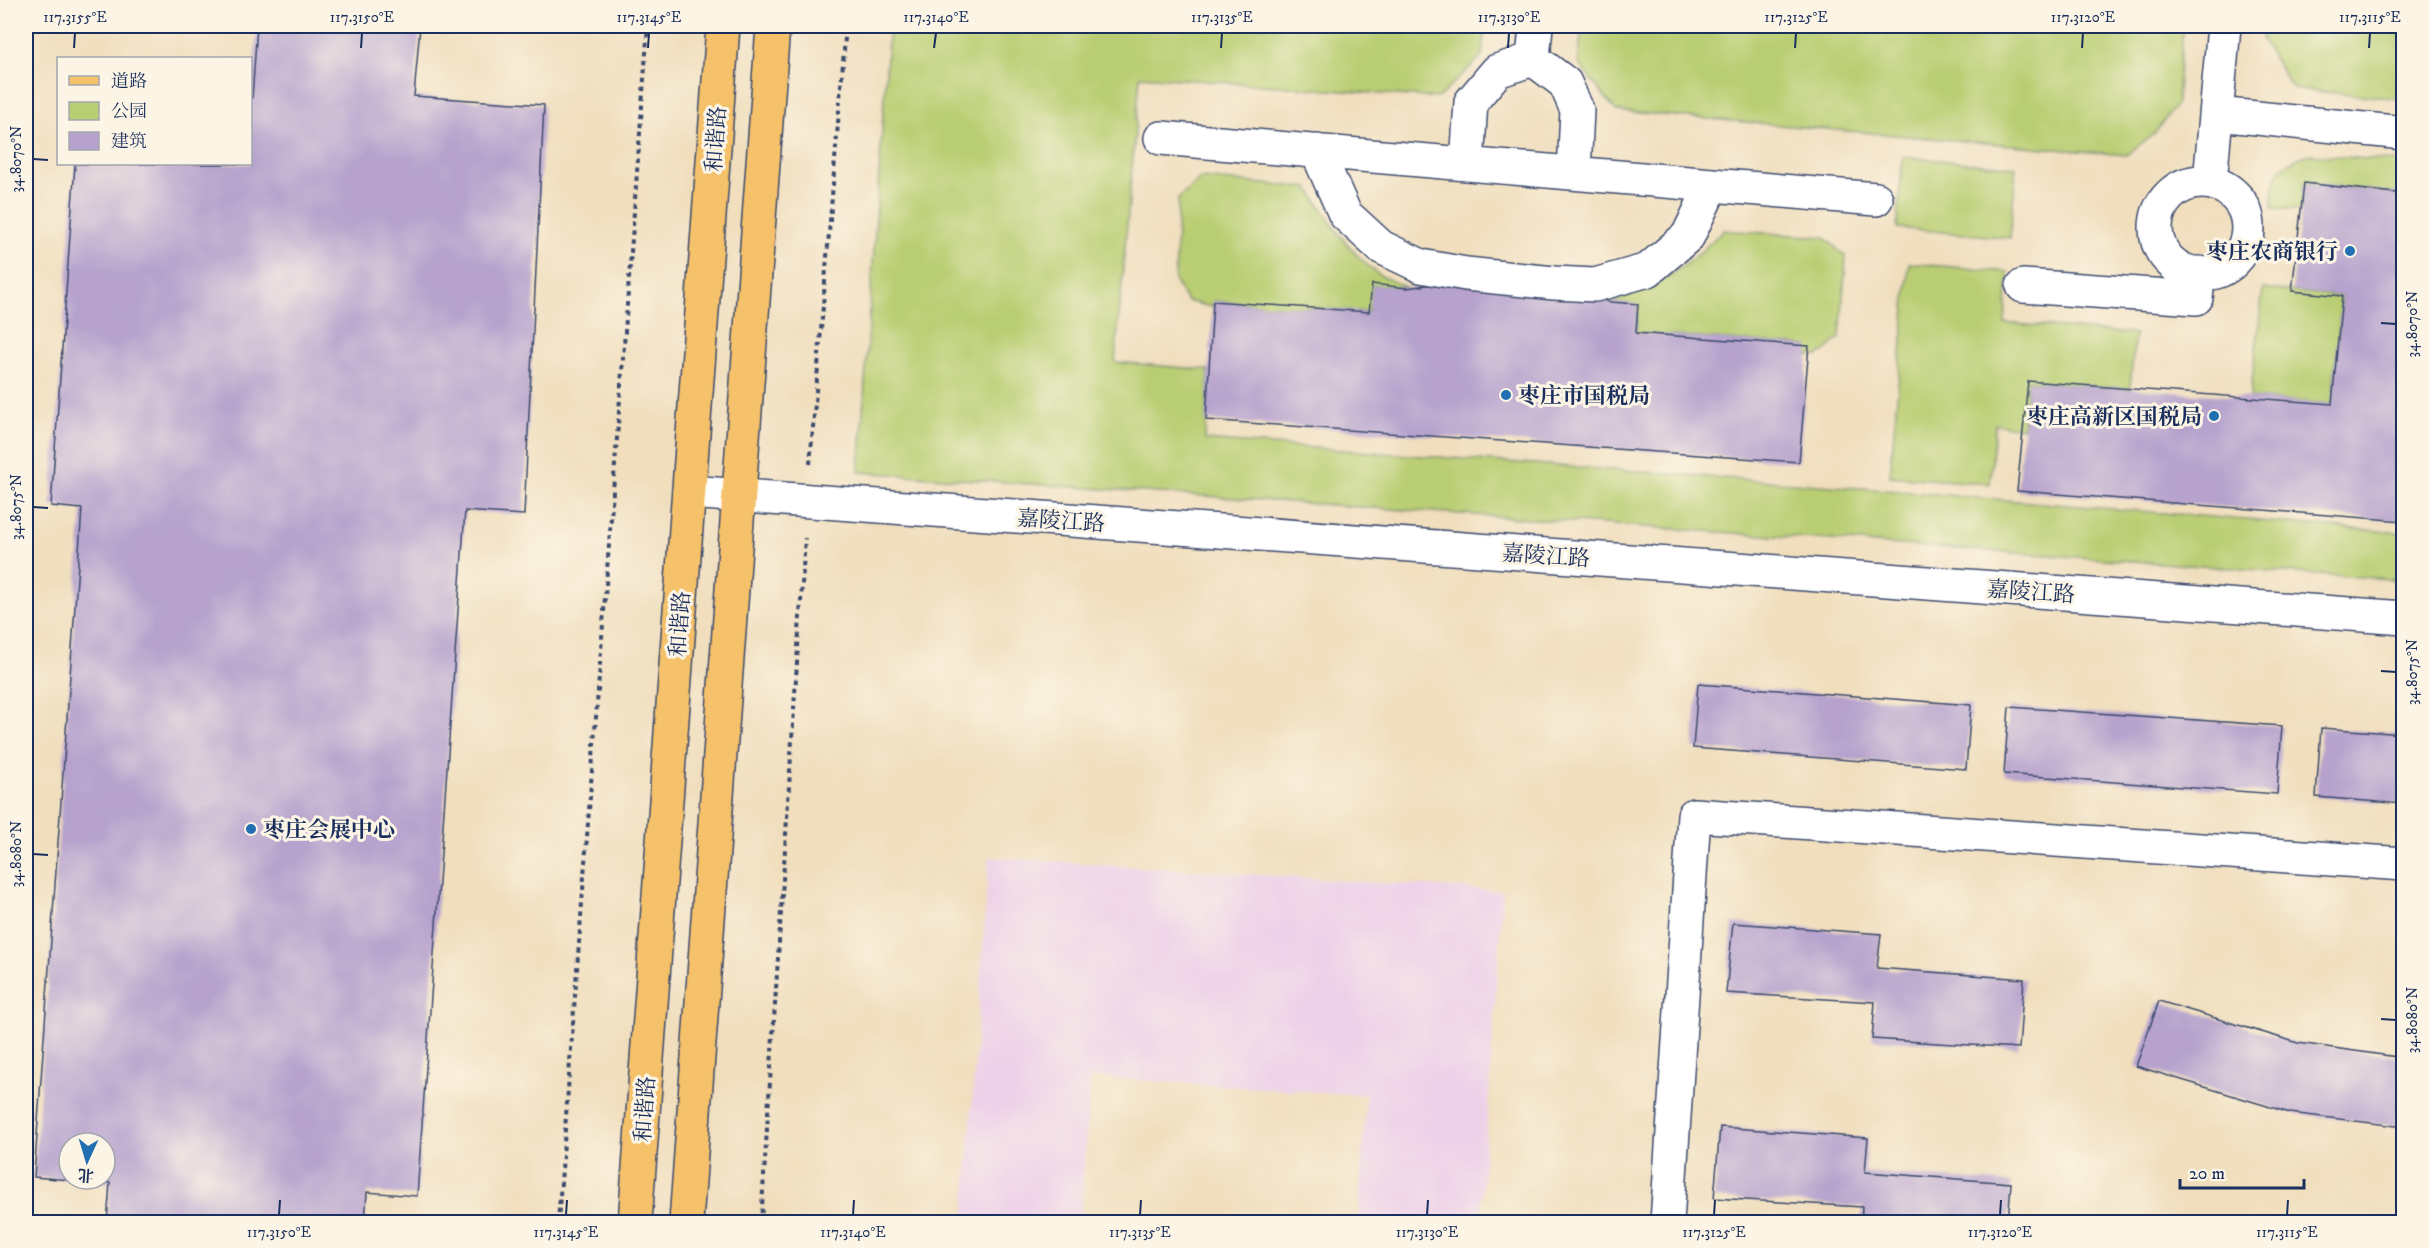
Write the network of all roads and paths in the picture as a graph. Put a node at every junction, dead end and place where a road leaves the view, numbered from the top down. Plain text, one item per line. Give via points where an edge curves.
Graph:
1 (648, 26) edge
2 (723, 26) edge
3 (773, 26) edge
4 (846, 26) edge
5 (1536, 26) edge
6 (2224, 26) edge
7 (1533, 59) junction
8 (2217, 114) junction
9 (2403, 133) edge
10 (1161, 138) dead end
11 (1317, 151) junction
12 (1467, 164) junction
13 (1574, 173) junction
14 (2210, 182) junction
15 (1712, 185) junction
16 (1876, 199) dead end
17 (2199, 273) junction
18 (2023, 286) dead end
19 (689, 492) junction
20 (739, 495) junction
21 (807, 501) junction
22 (2403, 618) edge
23 (2403, 864) edge
24 (558, 1222) edge
25 (635, 1222) edge
26 (686, 1222) edge
27 (761, 1222) edge
28 (1667, 1222) edge

1 - 24 path
2 - 19 main road, 和谐路
3 - 20 main road
4 - 21 path
5 - 7 street
6 - 8 street
7 - 12 street via 1497,71 1471,102
7 - 13 street via 1565,83 1577,110
8 - 9 street
8 - 14 street
10 - 11 street
11 - 12 street
11 - 15 street via 1345,214 1381,248 1421,266 1554,283 1595,285 1648,270 1688,236
12 - 13 street
13 - 15 street
14 - 17 street via 2237,197 2248,225 2240,254 2229,265 2215,272
14 - 17 street via 2180,187 2160,208 2156,222 2162,251 2185,270
15 - 16 street
17 - 18 street via 2196,298
19 - 20 street, 嘉陵江路
19 - 25 main road, 和谐路
20 - 21 street, 嘉陵江路
20 - 26 main road
21 - 22 street, 嘉陵江路
21 - 27 path
23 - 28 street via 1694,815

